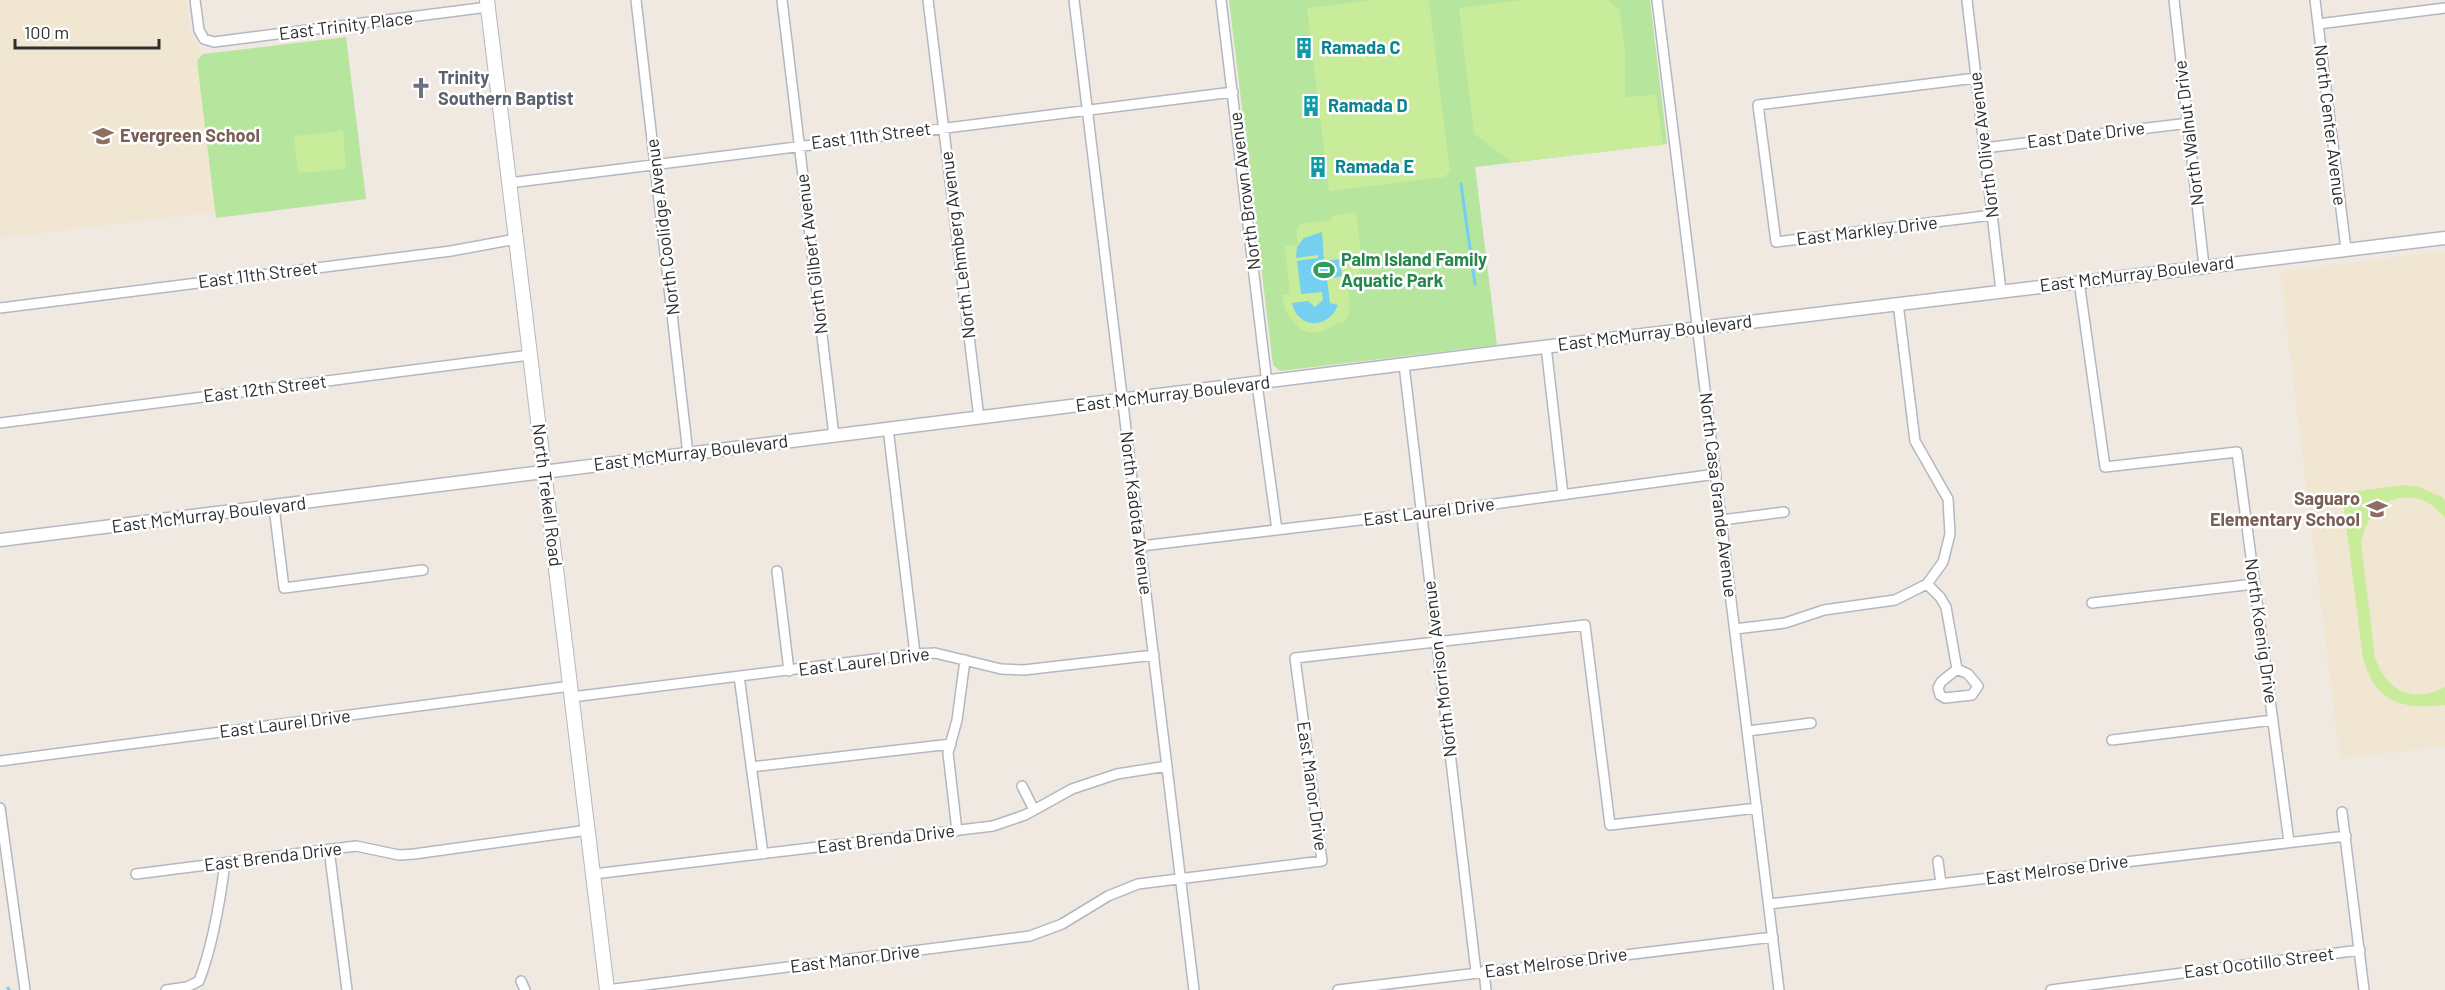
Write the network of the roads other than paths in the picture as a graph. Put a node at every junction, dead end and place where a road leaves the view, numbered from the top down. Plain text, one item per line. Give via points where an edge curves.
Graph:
1 (195, 0) edge
2 (636, 0) edge
3 (782, 0) edge
4 (928, 0) edge
5 (1074, 0) edge
6 (1221, 0) edge
7 (1657, 0) edge
8 (1966, 0) edge
9 (2174, 0) edge
10 (2315, 0) edge
11 (488, 4) edge
12 (2445, 8) edge
13 (2318, 24) junction
14 (1976, 78) junction
15 (1233, 92) junction
16 (1088, 111) junction
17 (2189, 123) junction
18 (944, 128) junction
19 (800, 145) junction
20 (1984, 148) junction
21 (656, 164) junction
22 (509, 183) junction
23 (1992, 215) junction
24 (2445, 238) edge
25 (516, 239) junction
26 (2346, 249) junction
27 (2205, 266) junction
28 (2079, 281) junction
29 (2001, 291) junction
30 (1898, 303) junction
31 (0, 308) edge
32 (1696, 328) junction
33 (1546, 346) junction
34 (530, 355) junction
35 (1404, 365) junction
36 (1262, 383) junction
37 (1122, 400) junction
38 (978, 418) junction
39 (0, 423) edge
40 (888, 428) junction
41 (834, 436) junction
42 (688, 454) junction
43 (544, 471) junction
44 (1716, 474) junction
45 (1563, 495) junction
46 (274, 507) junction
47 (1784, 512) dead end
48 (1421, 513) junction
49 (1722, 520) junction
50 (1277, 530) junction
51 (0, 540) edge
52 (1141, 546) junction
53 (423, 570) dead end
54 (777, 571) dead end
55 (1927, 584) junction
56 (2254, 584) junction
57 (2092, 603) dead end
58 (1735, 629) junction
59 (1437, 641) junction
60 (915, 654) junction
61 (1154, 655) junction
62 (965, 660) junction
63 (1957, 669) dead end
64 (789, 670) junction
65 (739, 676) junction
66 (571, 692) junction
67 (2273, 720) junction
68 (1811, 723) dead end
69 (1748, 731) junction
70 (2112, 740) dead end
71 (951, 744) junction
72 (0, 761) edge
73 (1167, 766) junction
74 (751, 767) junction
75 (1022, 786) dead end
76 (0, 808) edge
77 (1757, 808) junction
78 (1034, 810) junction
79 (2343, 812) dead end
80 (588, 830) junction
81 (957, 831) junction
82 (2346, 836) junction
83 (2289, 842) junction
84 (329, 849) junction
85 (763, 854) junction
86 (1938, 861) dead end
87 (225, 863) junction
88 (136, 874) dead end
89 (594, 874) junction
90 (1181, 878) junction
91 (1941, 884) junction
92 (1769, 904) junction
93 (1773, 937) junction
94 (2360, 950) junction
95 (1480, 972) junction
96 (25, 990) edge
97 (166, 990) edge
98 (347, 990) edge
99 (607, 990) edge
100 (1194, 990) edge
101 (1338, 990) edge
102 (1486, 990) edge
103 (1779, 990) edge
104 (2051, 990) edge
105 (2364, 990) edge

1 - 11 street, East Trinity Place via 199,30 204,39 214,42
2 - 21 street, North Coolidge Avenue
3 - 19 street, North Gilbert Avenue
4 - 18 street, North Lehmberg Avenue
5 - 16 street, North Kadota Avenue
6 - 15 street, North Brown Avenue
7 - 32 street, North Casa Grande Avenue
8 - 14 street, North Olive Avenue
9 - 17 street, North Walnut Drive
10 - 13 street, North Center Avenue
11 - 22 main road, North Trekell Road
12 - 13 street
13 - 26 street, North Center Avenue
14 - 20 street, North Olive Avenue
14 - 23 street, East Markley Drive via 1758,105 1776,242
15 - 16 street, East 11th Street
15 - 36 street, North Brown Avenue
16 - 18 street, East 11th Street
16 - 37 street, North Kadota Avenue
17 - 20 street, East Date Drive
17 - 27 street, North Walnut Drive
18 - 19 street, East 11th Street
18 - 38 street, North Lehmberg Avenue
19 - 21 street, East 11th Street
19 - 41 street, North Gilbert Avenue
20 - 23 street, North Olive Avenue
21 - 22 street, East 11th Street
21 - 42 street, North Coolidge Avenue
22 - 25 main road, North Trekell Road
23 - 29 street, North Olive Avenue
24 - 26 street, East McMurray Boulevard
25 - 31 street, East 11th Street via 451,251
25 - 34 main road, North Trekell Road
26 - 27 street, East McMurray Boulevard
27 - 28 street, East McMurray Boulevard
28 - 29 street, East McMurray Boulevard
28 - 56 street, North Koenig Drive via 2105,467 2237,452
29 - 30 street, East McMurray Boulevard
30 - 32 street, East McMurray Boulevard
30 - 55 street via 1915,441 1948,499 1950,534 1943,562
32 - 33 street, East McMurray Boulevard
32 - 44 street, North Casa Grande Avenue
33 - 35 street, East McMurray Boulevard
33 - 45 street
34 - 39 street, East 12th Street
34 - 43 main road, North Trekell Road
35 - 36 street, East McMurray Boulevard
35 - 48 street, North Morrison Avenue
36 - 37 street, East McMurray Boulevard
36 - 50 street, North Brown Avenue
37 - 38 street, East McMurray Boulevard
37 - 52 street, North Kadota Avenue
38 - 40 street, East McMurray Boulevard
40 - 41 street, East McMurray Boulevard
40 - 60 street
41 - 42 street, East McMurray Boulevard
42 - 43 street, East McMurray Boulevard
43 - 46 street, East McMurray Boulevard
43 - 66 main road, North Trekell Road
44 - 45 street, East Laurel Drive
44 - 49 street, North Casa Grande Avenue
45 - 48 street, East Laurel Drive
46 - 51 street, East McMurray Boulevard
46 - 53 street via 284,588
47 - 49 street
48 - 50 street, East Laurel Drive
48 - 59 street, North Morrison Avenue
49 - 58 street, North Casa Grande Avenue
50 - 52 street, East Laurel Drive
52 - 61 street, North Kadota Avenue
54 - 64 street
55 - 58 street via 1895,600
55 - 63 street via 1946,607
56 - 57 street
56 - 67 street, North Koenig Drive
58 - 69 street, North Casa Grande Avenue
59 - 77 street, East Manor Drive via 1585,625 1610,825
59 - 90 street, East Manor Drive via 1294,658 1322,861
59 - 95 street, North Morrison Avenue
60 - 62 street, East Laurel Drive via 935,653
60 - 64 street, East Laurel Drive
61 - 62 street, East Laurel Drive via 1024,670
61 - 73 street, North Kadota Avenue
62 - 71 street
64 - 65 street, East Laurel Drive
65 - 66 street, East Laurel Drive
65 - 74 street
66 - 72 street, East Laurel Drive
66 - 80 main road, North Trekell Road
67 - 70 street
67 - 83 street, North Koenig Drive
68 - 69 street
69 - 77 street, North Casa Grande Avenue
71 - 74 street
71 - 81 street via 948,753
73 - 78 street, East Brenda Drive via 1117,774 1072,789
73 - 90 street, North Kadota Avenue
74 - 85 street
75 - 78 street
76 - 96 street
77 - 92 street, North Casa Grande Avenue
78 - 81 street, East Brenda Drive via 993,826
79 - 82 street
80 - 84 street, East Brenda Drive via 414,854 399,855 356,846
80 - 89 main road, North Trekell Road
81 - 85 street, East Brenda Drive
82 - 83 street, East Melrose Drive
82 - 94 street
83 - 91 street, East Melrose Drive
84 - 87 street, East Brenda Drive
84 - 98 street
85 - 89 street, East Brenda Drive
86 - 91 street
87 - 88 street, East Brenda Drive
87 - 97 street via 199,981
89 - 99 main road, North Trekell Road
90 - 99 street, East Manor Drive via 1138,884 1108,896 1062,924 1030,936
90 - 100 street, North Kadota Avenue
91 - 92 street, East Melrose Drive
92 - 93 street, North Casa Grande Avenue
93 - 95 street, East Melrose Drive
93 - 103 street, North Casa Grande Avenue
94 - 104 street, East Ocotillo Street
94 - 105 street
95 - 101 street, East Melrose Drive
95 - 102 street, North Morrison Avenue

